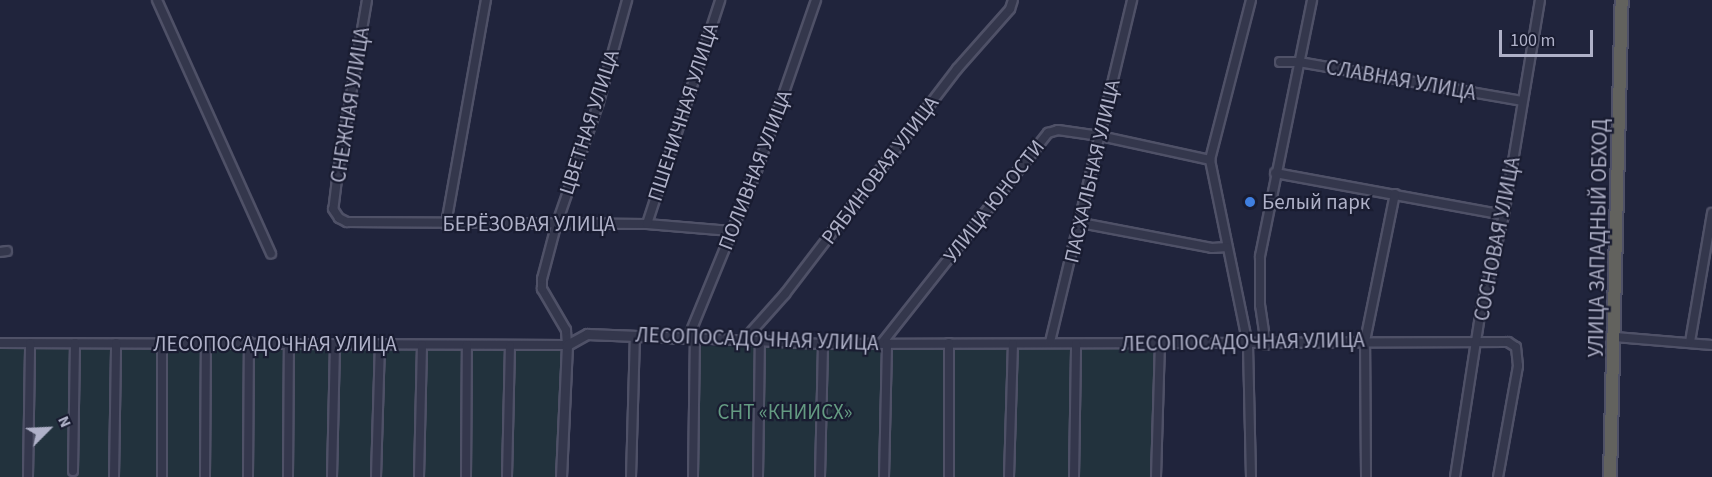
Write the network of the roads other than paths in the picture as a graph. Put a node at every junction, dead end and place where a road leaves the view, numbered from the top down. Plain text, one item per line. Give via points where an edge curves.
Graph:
1 (157, 0) edge
2 (367, 0) edge
3 (486, 0) edge
4 (627, 0) edge
5 (720, 0) edge
6 (816, 0) edge
7 (1013, 0) edge
8 (1132, 0) edge
9 (1251, 0) edge
10 (1312, 0) edge
11 (1540, 0) edge
12 (1622, 0) edge
13 (1629, 0) edge
14 (1280, 62) dead end
15 (1299, 62) junction
16 (1522, 101) junction
17 (1100, 136) junction
18 (1210, 160) junction
19 (1275, 173) junction
20 (1395, 194) junction
21 (333, 209) joint
22 (1712, 213) edge
23 (1504, 214) junction
24 (1081, 223) junction
25 (446, 224) junction
26 (647, 224) junction
27 (555, 226) junction
28 (731, 231) junction
29 (1227, 247) junction
30 (271, 254) dead end
31 (635, 336) junction
32 (1618, 337) junction
33 (691, 338) junction
34 (744, 340) junction
35 (760, 340) junction
36 (1479, 340) junction
37 (1365, 341) junction
38 (0, 342) edge
39 (162, 342) junction
40 (206, 342) junction
41 (249, 342) junction
42 (1050, 342) junction
43 (1690, 342) junction
44 (30, 343) junction
45 (75, 343) junction
46 (116, 343) junction
47 (885, 343) junction
48 (949, 343) junction
49 (1160, 343) junction
50 (289, 344) junction
51 (823, 344) junction
52 (1013, 344) junction
53 (1076, 344) junction
54 (335, 345) junction
55 (380, 345) junction
56 (422, 345) junction
57 (467, 345) junction
58 (567, 345) junction
59 (1248, 345) junction
60 (1266, 345) junction
61 (1712, 345) edge
62 (510, 346) junction
63 (73, 471) dead end
64 (28, 477) edge
65 (114, 477) edge
66 (162, 477) edge
67 (205, 477) edge
68 (249, 477) edge
69 (288, 477) edge
70 (332, 477) edge
71 (376, 477) edge
72 (419, 477) edge
73 (465, 477) edge
74 (507, 477) edge
75 (561, 477) edge
76 (631, 477) edge
77 (693, 477) edge
78 (758, 477) edge
79 (820, 477) edge
80 (884, 477) edge
81 (949, 477) edge
82 (1009, 477) edge
83 (1074, 477) edge
84 (1156, 477) edge
85 (1251, 477) edge
86 (1366, 477) edge
87 (1455, 477) edge
88 (1498, 477) edge
89 (1610, 477) edge
90 (1618, 477) edge

1 - 30 street
2 - 21 street, СНЕЖНАЯ УЛИЦА
3 - 25 street
4 - 27 street, ЦВЕТНАЯ УЛИЦА via 599,102
5 - 26 street, ПШЕНИЧНАЯ УЛИЦА
6 - 28 street, ПОЛИВНАЯ УЛИЦА via 784,96
7 - 34 street, РЯБИНОВАЯ УЛИЦА via 774,309
8 - 17 street, ПАСХАЛЬНАЯ УЛИЦА
9 - 18 street
10 - 15 street
11 - 16 street, СОСНОВАЯ УЛИЦА
12 - 32 highway, УЛИЦА ЗАПАДНЫЙ ОБХОД
13 - 32 highway, УЛИЦА ЗАПАДНЫЙ ОБХОД
14 - 15 street, СЛАВНАЯ УЛИЦА
15 - 16 street, СЛАВНАЯ УЛИЦА
15 - 19 street
16 - 23 street, СОСНОВАЯ УЛИЦА
17 - 18 street, УЛИЦА ЮНОСТИ
17 - 24 street, ПАСХАЛЬНАЯ УЛИЦА
17 - 47 street, УЛИЦА ЮНОСТИ via 1058,130 1048,133
18 - 29 street
19 - 20 street
19 - 60 street via 1260,256 1260,305
20 - 23 street
20 - 37 street
21 - 25 street, БЕРЁЗОВАЯ УЛИЦА via 347,222
22 - 43 street
23 - 36 street, СОСНОВАЯ УЛИЦА via 1480,315
24 - 29 street via 1212,248
24 - 42 street, ПАСХАЛЬНАЯ УЛИЦА
25 - 27 street, БЕРЁЗОВАЯ УЛИЦА
26 - 27 street, БЕРЁЗОВАЯ УЛИЦА
26 - 28 street, БЕРЁЗОВАЯ УЛИЦА
27 - 58 street, ЦВЕТНАЯ УЛИЦА via 542,289 566,330
28 - 33 street, ПОЛИВНАЯ УЛИЦА
29 - 59 street
31 - 33 street, ЛЕСОПОСАДОЧНАЯ УЛИЦА
31 - 58 street, ЛЕСОПОСАДОЧНАЯ УЛИЦА via 587,334
31 - 76 street
32 - 43 street
32 - 89 highway, УЛИЦА ЗАПАДНЫЙ ОБХОД
32 - 90 highway, УЛИЦА ЗАПАДНЫЙ ОБХОД
33 - 34 street, ЛЕСОПОСАДОЧНАЯ УЛИЦА
33 - 77 street
34 - 35 street, ЛЕСОПОСАДОЧНАЯ УЛИЦА
35 - 51 street, ЛЕСОПОСАДОЧНАЯ УЛИЦА
35 - 78 street
36 - 37 street, ЛЕСОПОСАДОЧНАЯ УЛИЦА
36 - 87 street, СОСНОВАЯ УЛИЦА
36 - 88 street, ЛЕСОПОСАДОЧНАЯ УЛИЦА via 1508,342 1516,347 1518,366
37 - 60 street, ЛЕСОПОСАДОЧНАЯ УЛИЦА
37 - 86 street
38 - 44 street, ЛЕСОПОСАДОЧНАЯ УЛИЦА
39 - 40 street, ЛЕСОПОСАДОЧНАЯ УЛИЦА
39 - 46 street, ЛЕСОПОСАДОЧНАЯ УЛИЦА
39 - 66 street
40 - 41 street, ЛЕСОПОСАДОЧНАЯ УЛИЦА
40 - 67 street
41 - 50 street, ЛЕСОПОСАДОЧНАЯ УЛИЦА
41 - 68 street
42 - 52 street, ЛЕСОПОСАДОЧНАЯ УЛИЦА
42 - 53 street, ЛЕСОПОСАДОЧНАЯ УЛИЦА
43 - 61 street
44 - 45 street, ЛЕСОПОСАДОЧНАЯ УЛИЦА
44 - 64 street
45 - 46 street, ЛЕСОПОСАДОЧНАЯ УЛИЦА
45 - 63 street
46 - 65 street
47 - 48 street, ЛЕСОПОСАДОЧНАЯ УЛИЦА
47 - 51 street, ЛЕСОПОСАДОЧНАЯ УЛИЦА
47 - 80 street
48 - 52 street, ЛЕСОПОСАДОЧНАЯ УЛИЦА
48 - 81 street
49 - 53 street, ЛЕСОПОСАДОЧНАЯ УЛИЦА
49 - 59 street, ЛЕСОПОСАДОЧНАЯ УЛИЦА
49 - 84 street
50 - 54 street, ЛЕСОПОСАДОЧНАЯ УЛИЦА
50 - 69 street
51 - 79 street
52 - 82 street
53 - 83 street
54 - 55 street, ЛЕСОПОСАДОЧНАЯ УЛИЦА
54 - 70 street
55 - 56 street, ЛЕСОПОСАДОЧНАЯ УЛИЦА
55 - 71 street
56 - 57 street, ЛЕСОПОСАДОЧНАЯ УЛИЦА
56 - 72 street
57 - 62 street, ЛЕСОПОСАДОЧНАЯ УЛИЦА
57 - 73 street
58 - 62 street, ЛЕСОПОСАДОЧНАЯ УЛИЦА
58 - 75 street
59 - 60 street, ЛЕСОПОСАДОЧНАЯ УЛИЦА
59 - 85 street
62 - 74 street

